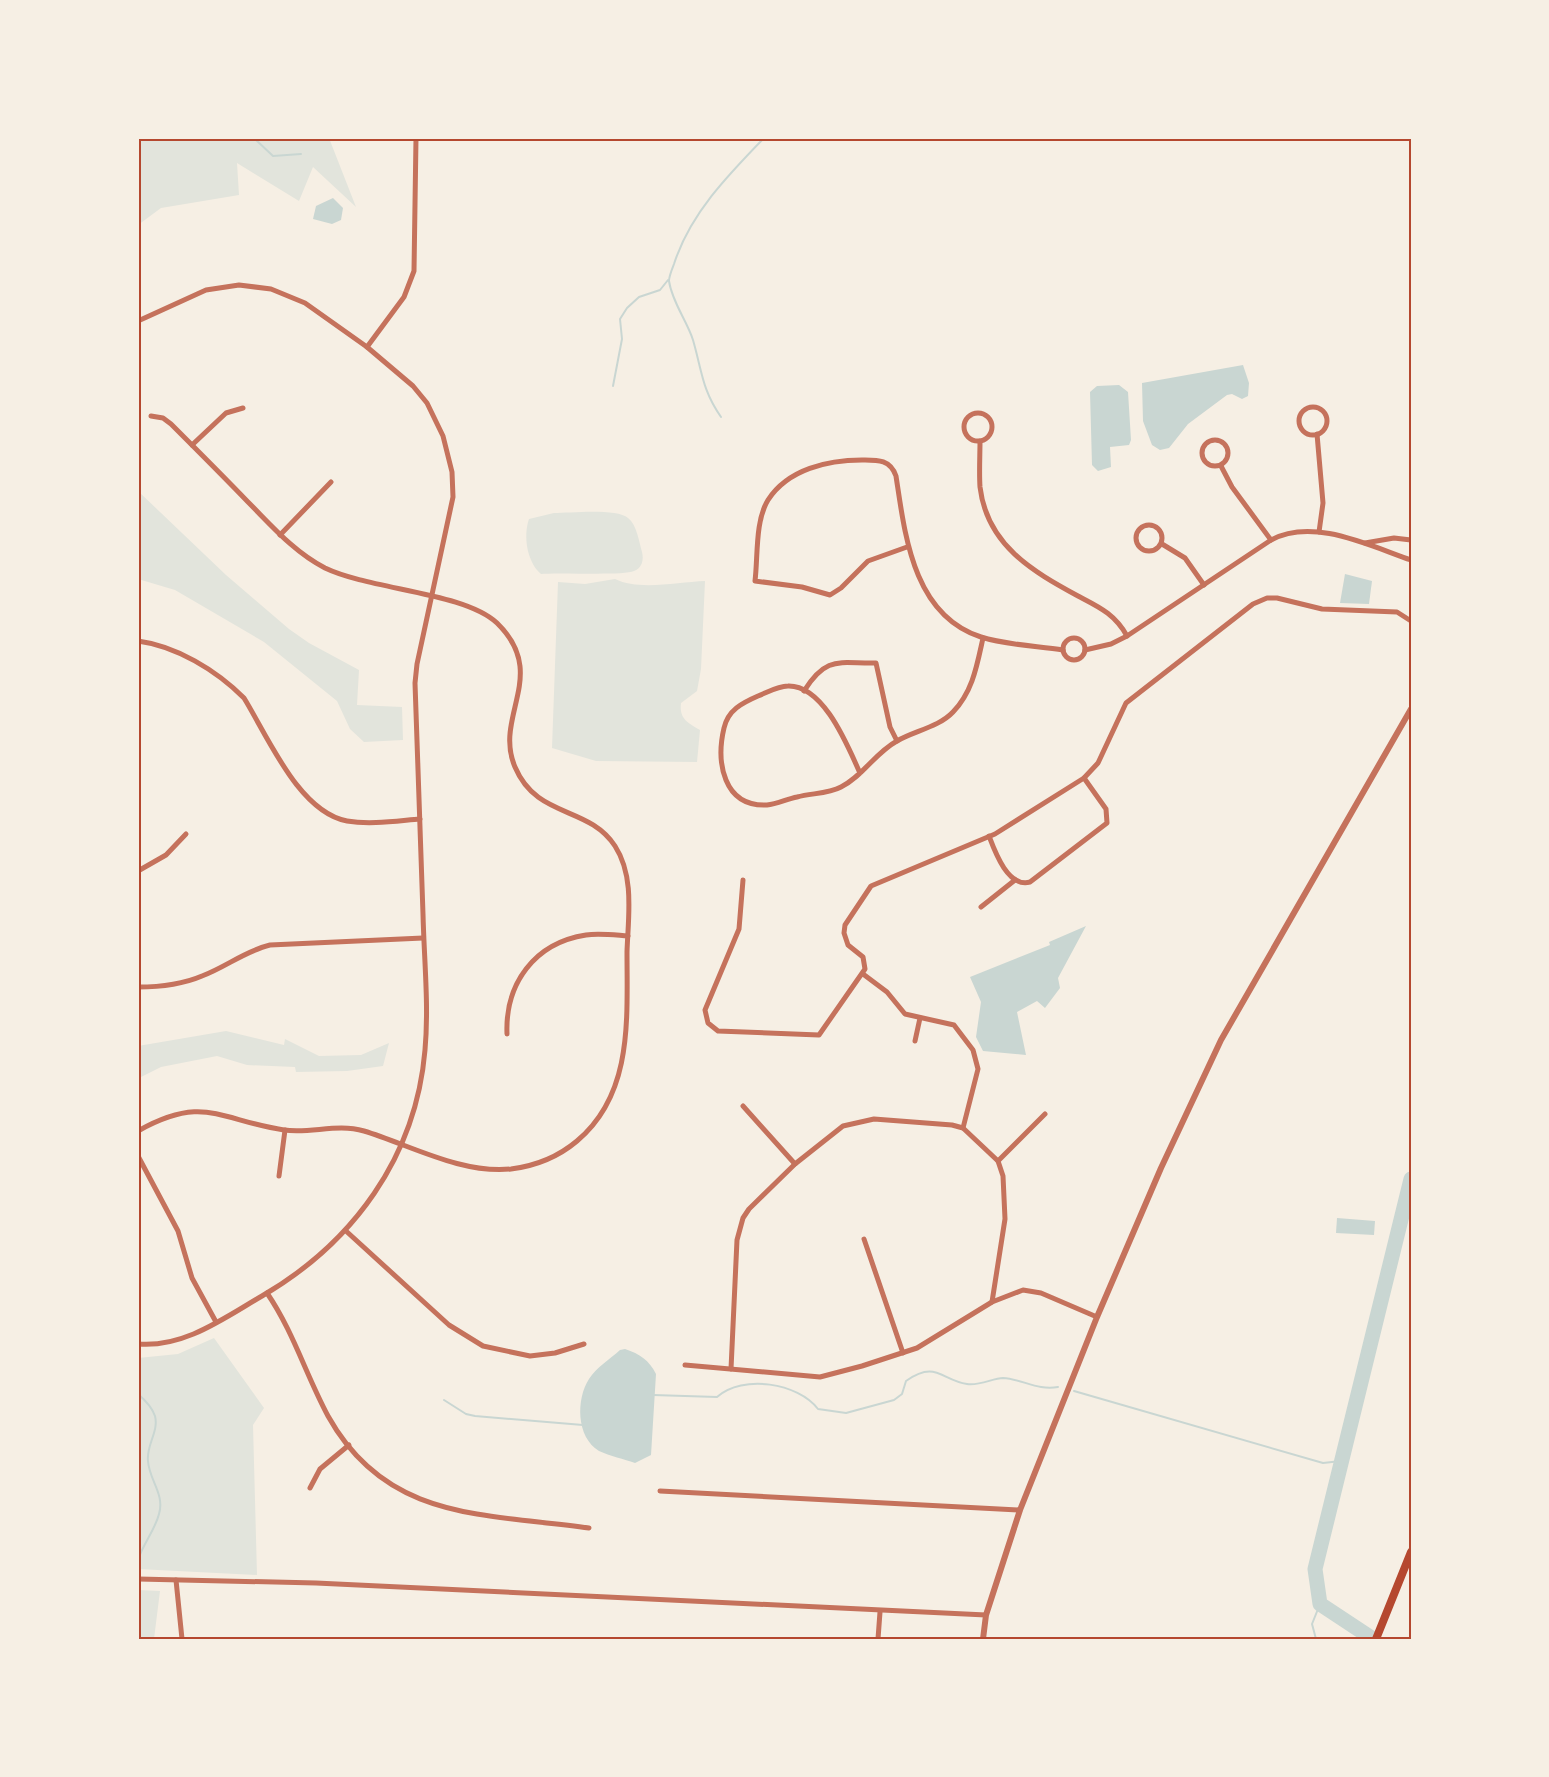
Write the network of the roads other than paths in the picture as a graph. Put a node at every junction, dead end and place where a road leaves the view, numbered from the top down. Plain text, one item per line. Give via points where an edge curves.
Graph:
1 (416, 138) edge
2 (138, 321) edge
3 (367, 346) junction
4 (243, 408) dead end
5 (151, 416) dead end
6 (1317, 434) junction
7 (980, 441) junction
8 (192, 445) junction
9 (1221, 466) junction
10 (331, 482) dead end
11 (1319, 532) junction
12 (280, 535) junction
13 (1271, 540) junction
14 (1411, 540) edge
15 (1162, 544) junction
16 (1364, 544) junction
17 (907, 547) junction
18 (1411, 560) edge
19 (1204, 585) junction
20 (432, 597) junction
21 (1411, 621) edge
22 (1127, 636) junction
23 (983, 638) junction
24 (138, 641) edge
25 (1063, 650) junction
26 (1085, 650) junction
27 (804, 691) junction
28 (1411, 709) edge
29 (897, 741) junction
30 (860, 773) junction
31 (1084, 778) junction
32 (420, 819) junction
33 (186, 834) dead end
34 (989, 836) junction
35 (138, 871) edge
36 (743, 880) dead end
37 (1016, 880) junction
38 (981, 907) dead end
39 (627, 936) junction
40 (423, 938) junction
41 (862, 974) junction
42 (138, 987) edge
43 (920, 1018) junction
44 (507, 1034) dead end
45 (915, 1041) dead end
46 (743, 1106) dead end
47 (1044, 1114) dead end
48 (963, 1128) junction
49 (285, 1130) junction
50 (138, 1131) edge
51 (403, 1144) junction
52 (138, 1156) edge
53 (998, 1161) junction
54 (795, 1164) junction
55 (279, 1176) dead end
56 (346, 1231) junction
57 (864, 1239) dead end
58 (267, 1293) junction
59 (992, 1302) junction
60 (1097, 1317) junction
61 (216, 1322) junction
62 (138, 1344) edge
63 (584, 1344) dead end
64 (903, 1353) junction
65 (685, 1365) dead end
66 (731, 1369) junction
67 (349, 1445) junction
68 (310, 1488) dead end
69 (660, 1491) dead end
70 (1020, 1510) junction
71 (589, 1528) dead end
72 (1411, 1552) edge
73 (138, 1579) edge
74 (176, 1580) junction
75 (880, 1612) junction
76 (986, 1615) junction
77 (182, 1639) edge
78 (878, 1639) edge
79 (983, 1639) edge
80 (1376, 1639) edge

1 - 3 street via 414,271 404,297
2 - 3 street via 206,290 255,286 296,297
3 - 20 street via 400,373 427,403 449,453 453,497
4 - 8 street via 220,417
5 - 8 street via 163,418
6 - 6 street via 1327,424 1326,415 1319,408 1310,408 1302,414 1300,426 1309,434
6 - 11 street via 1323,503
7 - 7 street via 989,435 992,425 986,416 974,414 964,428 968,436
7 - 22 street via 982,497 1001,540 1034,572 1114,617
8 - 12 street
9 - 9 street via 1227,460 1227,447 1220,441 1211,441 1202,451 1204,460 1211,466
9 - 13 street
10 - 12 street
11 - 13 street via 1286,533
11 - 16 street
12 - 20 street via 305,556 338,573
13 - 19 street
14 - 16 street via 1394,538
15 - 15 street via 1161,531 1154,525 1141,527 1136,534 1137,544 1145,551
15 - 19 street via 1185,558
16 - 18 street
17 - 17 street via 891,465 882,461 836,460 808,469 779,486 763,510 755,581 830,595 868,561
17 - 23 street via 925,589 937,605 963,628
19 - 22 street
20 - 32 street via 415,683
20 - 39 street via 478,610 510,640 521,673 509,739 516,771 545,804 586,821 614,845 625,869 629,891
21 - 31 street via 1390,611 1322,609 1272,597 1257,601 1126,703 1098,763
22 - 26 street
23 - 25 street
23 - 29 street via 971,687 953,712
24 - 32 street via 178,652 235,689 302,792 325,813 362,822
25 - 26 street via 1068,658 1077,660
25 - 26 street via 1071,639 1081,641
27 - 29 street via 820,670 835,663 876,663 890,727
27 - 30 street via 834,721
27 - 30 street via 793,686 779,687 743,703 731,713 724,729 722,765 728,786 742,800 769,805 833,790
28 - 60 street via 1221,1040
29 - 30 street
31 - 34 street
31 - 37 street via 1106,809 1106,825 1030,882
32 - 40 street
33 - 35 street via 166,855
34 - 37 street via 997,856
34 - 41 street via 871,886 844,929 846,941 866,963
36 - 41 street via 739,929 705,1010 711,1027 718,1031 819,1035
37 - 38 street
39 - 44 street via 571,938 540,955 511,994
39 - 51 street via 621,1070 609,1103 591,1129 558,1154 508,1169 465,1165
40 - 42 street via 270,945 192,980
40 - 51 street via 425,1050 418,1097
41 - 43 street via 886,992 901,1011
43 - 45 street
43 - 48 street via 954,1025 977,1056 978,1069
46 - 54 street
47 - 53 street
48 - 53 street
48 - 54 street via 874,1119 850,1123 828,1135
49 - 50 street via 196,1110 171,1115
49 - 51 street via 346,1128
49 - 55 street
51 - 56 street via 370,1201
52 - 61 street via 178,1231 192,1278
53 - 59 street via 1003,1176 1005,1219
54 - 66 street via 749,1209 739,1228
56 - 58 street via 306,1268
56 - 63 street via 449,1325 473,1341 494,1350 530,1356
57 - 64 street
58 - 61 street
58 - 67 street via 297,1345 328,1415
59 - 60 street via 1030,1290
59 - 64 street via 930,1341
60 - 70 street
61 - 62 street via 173,1341
64 - 66 street via 820,1377
65 - 66 street
67 - 68 street via 320,1469
67 - 71 street via 393,1486 427,1503 462,1513
69 - 70 street
70 - 76 street
72 - 80 main road
73 - 74 street
74 - 75 street
74 - 77 street
75 - 76 street
75 - 78 street
76 - 79 street

